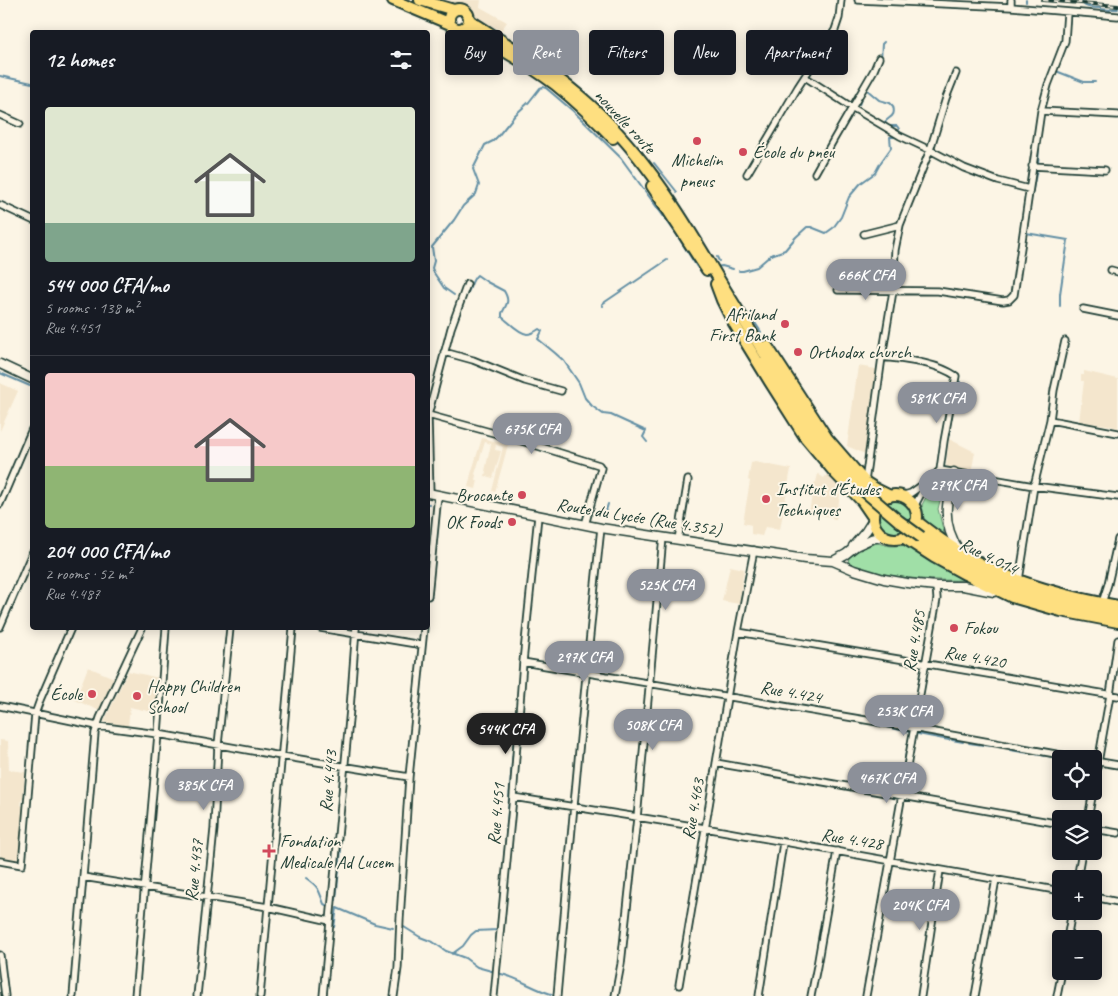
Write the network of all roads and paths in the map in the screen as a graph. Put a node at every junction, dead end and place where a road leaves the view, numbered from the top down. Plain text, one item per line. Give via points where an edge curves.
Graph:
1 (393, 0) edge
2 (420, 0) edge
3 (841, 0) edge
4 (858, 0) edge
5 (1011, 0) edge
6 (876, 1) edge
7 (1012, 8) junction
8 (454, 10) junction
9 (1067, 12) junction
10 (1118, 16) edge
11 (450, 24) junction
12 (466, 24) junction
13 (879, 58) dead end
14 (956, 73) dead end
15 (805, 77) junction
16 (852, 108) junction
17 (1041, 111) junction
18 (0, 115) edge
19 (1118, 115) edge
20 (20, 124) dead end
21 (930, 150) junction
22 (1032, 166) junction
23 (1105, 170) dead end
24 (815, 173) dead end
25 (747, 174) dead end
26 (1029, 189) junction
27 (0, 205) edge
28 (30, 219) edge
29 (900, 225) junction
30 (864, 234) dead end
31 (1111, 270) dead end
32 (1118, 272) edge
33 (718, 283) junction
34 (467, 284) dead end
35 (838, 290) dead end
36 (893, 291) junction
37 (1083, 309) dead end
38 (1118, 316) edge
39 (1065, 341) dead end
40 (444, 352) junction
41 (882, 357) junction
42 (0, 364) edge
43 (30, 378) edge
44 (560, 391) dead end
45 (430, 407) edge
46 (430, 416) edge
47 (1050, 420) junction
48 (1118, 432) edge
49 (30, 434) edge
50 (430, 454) edge
51 (940, 470) junction
52 (954, 472) junction
53 (932, 478) junction
54 (688, 480) dead end
55 (865, 486) junction
56 (1034, 486) junction
57 (432, 494) edge
58 (890, 496) junction
59 (901, 496) junction
60 (1118, 497) edge
61 (0, 504) edge
62 (914, 507) junction
63 (538, 516) junction
64 (873, 519) junction
65 (916, 521) junction
66 (585, 524) junction
67 (601, 528) junction
68 (884, 536) junction
69 (663, 537) junction
70 (903, 537) junction
71 (1118, 539) edge
72 (678, 540) junction
73 (430, 545) edge
74 (754, 550) junction
75 (960, 552) junction
76 (846, 554) junction
77 (30, 558) edge
78 (833, 561) junction
79 (1019, 580) junction
80 (936, 586) junction
81 (1012, 596) junction
82 (1102, 603) junction
83 (1118, 606) edge
84 (1118, 614) edge
85 (1118, 622) edge
86 (0, 627) edge
87 (71, 630) edge
88 (141, 630) edge
89 (166, 630) edge
90 (230, 630) edge
91 (292, 630) edge
92 (424, 630) edge
93 (356, 631) edge
94 (738, 632) junction
95 (1118, 640) edge
96 (422, 645) junction
97 (523, 662) junction
98 (925, 663) junction
99 (586, 672) junction
100 (649, 683) junction
101 (1110, 695) junction
102 (1118, 696) edge
103 (728, 697) junction
104 (0, 706) edge
105 (35, 714) junction
106 (97, 726) junction
107 (913, 728) junction
108 (158, 734) junction
109 (218, 745) junction
110 (1098, 750) edge
111 (1052, 753) edge
112 (281, 756) junction
113 (1102, 762) edge
114 (716, 763) junction
115 (1118, 765) edge
116 (344, 766) junction
117 (410, 776) junction
118 (902, 796) junction
119 (513, 797) junction
120 (574, 807) junction
121 (637, 818) junction
122 (1052, 822) edge
123 (705, 828) junction
124 (1102, 831) edge
125 (1118, 834) edge
126 (783, 843) junction
127 (837, 851) junction
128 (890, 860) junction
129 (0, 861) edge
130 (940, 870) junction
131 (83, 877) junction
132 (996, 879) junction
133 (145, 887) junction
134 (1052, 889) edge
135 (206, 898) junction
136 (1102, 899) edge
137 (1118, 902) edge
138 (268, 907) junction
139 (330, 920) junction
140 (0, 955) edge
141 (1060, 980) edge
142 (679, 985) dead end
143 (5, 996) edge
144 (73, 996) edge
145 (135, 996) edge
146 (197, 996) edge
147 (260, 996) edge
148 (323, 996) edge
149 (394, 996) edge
150 (494, 996) edge
151 (557, 996) edge
152 (615, 996) edge
153 (759, 996) edge
154 (810, 996) edge
155 (866, 996) edge
156 (920, 996) edge
157 (975, 996) edge
158 (1057, 996) edge

1 - 11 highway
2 - 8 highway
3 - 15 street via 835,30
4 - 6 street
5 - 7 street
6 - 7 street
7 - 9 street
8 - 11 highway via 449,16
8 - 12 highway via 462,10 468,15
9 - 10 street
9 - 17 street via 1065,41
11 - 12 highway via 458,29
12 - 33 highway, nouvelle route via 546,78 616,140 653,187
13 - 16 street
14 - 21 street
15 - 16 street
15 - 25 street
16 - 21 street
16 - 24 street
17 - 19 street
17 - 22 street
18 - 20 street
21 - 26 street via 964,168
21 - 29 street
22 - 23 street
22 - 26 street
26 - 36 street via 1014,295 1009,300
27 - 28 street
29 - 30 street
29 - 36 street
31 - 32 street
33 - 55 highway, nouvelle route via 744,308 827,438
33 - 55 highway, nouvelle route via 808,426 829,452
33 - 64 highway, nouvelle route via 732,320 794,420 836,474 862,501
34 - 40 street
35 - 36 street
36 - 41 street
37 - 38 street
39 - 47 street
40 - 44 street
40 - 45 street
41 - 51 street via 923,363 956,376
41 - 55 street
42 - 43 main road
46 - 66 street via 600,465
47 - 48 street
47 - 56 street
49 - 61 street
50 - 57 street
51 - 52 street
51 - 53 street
52 - 56 street
52 - 75 main road via 946,510 952,540
53 - 59 street
53 - 62 street
54 - 72 street
55 - 58 highway, nouvelle route
55 - 84 highway, Rue 4.014, bridge via 899,521 954,559 1015,587 1069,604
56 - 60 street
56 - 79 street
57 - 63 main road, Route du Lycée (Rue 4.352)
57 - 73 street
58 - 59 highway
58 - 64 highway via 878,504
59 - 62 highway
62 - 65 highway
63 - 66 main road, Route du Lycée (Rue 4.352)
63 - 97 street, Rue 4.451
64 - 68 highway
64 - 76 main road
65 - 70 highway
65 - 75 highway
66 - 67 main road, Route du Lycée (Rue 4.352)
67 - 69 main road, Route du Lycée (Rue 4.352)
67 - 99 street
68 - 70 highway
68 - 76 main road via 856,546
69 - 72 main road, Route du Lycée (Rue 4.352)
69 - 100 street
70 - 81 highway via 934,557
71 - 82 street
72 - 74 main road, Route du Lycée (Rue 4.352)
74 - 78 main road, Route du Lycée (Rue 4.352)
74 - 94 street, Rue 4.463
75 - 79 highway
76 - 78 main road
77 - 86 street
78 - 80 main road via 884,579
79 - 82 highway
80 - 81 main road via 963,586
80 - 98 street, Rue 4.485 via 937,599
81 - 85 highway via 1062,611
82 - 83 highway
87 - 105 street
88 - 106 street
89 - 108 street
90 - 109 street, Rue 4.437
91 - 112 street
92 - 96 street
93 - 96 street
93 - 116 street, Rue 4.443
94 - 98 street, Rue 4.420
94 - 103 street, Rue 4.463
95 - 101 street
96 - 117 street
97 - 99 street, Rue 4.424
97 - 119 street, Rue 4.451
98 - 101 street, Rue 4.420
98 - 107 street, Rue 4.485
99 - 100 street, Rue 4.424
99 - 120 street
100 - 103 street, Rue 4.424
100 - 121 street
101 - 102 street, Rue 4.420
101 - 110 street
103 - 107 street, Rue 4.424
103 - 114 street, Rue 4.463
104 - 105 street
105 - 106 street
105 - 129 street via 22,865
106 - 108 street
106 - 131 street
107 - 111 street, Rue 4.424
107 - 118 street, Rue 4.485
108 - 109 street
108 - 133 street
109 - 112 street
109 - 135 street, Rue 4.437 via 214,829
112 - 116 street
112 - 138 street
113 - 115 street
114 - 118 street
114 - 123 street, Rue 4.463
116 - 117 street
116 - 139 street, Rue 4.443
117 - 149 street
118 - 122 street
118 - 128 street, Rue 4.485
119 - 120 street, Rue 4.428
119 - 150 street, Rue 4.451
120 - 121 street, Rue 4.428
120 - 151 street
121 - 123 street, Rue 4.428
121 - 152 street
123 - 126 street, Rue 4.428
123 - 142 street, Rue 4.463
124 - 125 street
126 - 127 street, Rue 4.428
126 - 153 street
127 - 128 street, Rue 4.428
127 - 154 street
128 - 130 street, Rue 4.428
128 - 155 street, Rue 4.485
130 - 132 street, Rue 4.428
130 - 156 street
131 - 133 street
131 - 144 street
132 - 134 street, Rue 4.428
132 - 157 street
133 - 135 street
133 - 145 street
135 - 138 street
135 - 146 street, Rue 4.437
136 - 137 street
138 - 139 street
138 - 147 street
139 - 148 street, Rue 4.443
140 - 143 street
141 - 158 street

